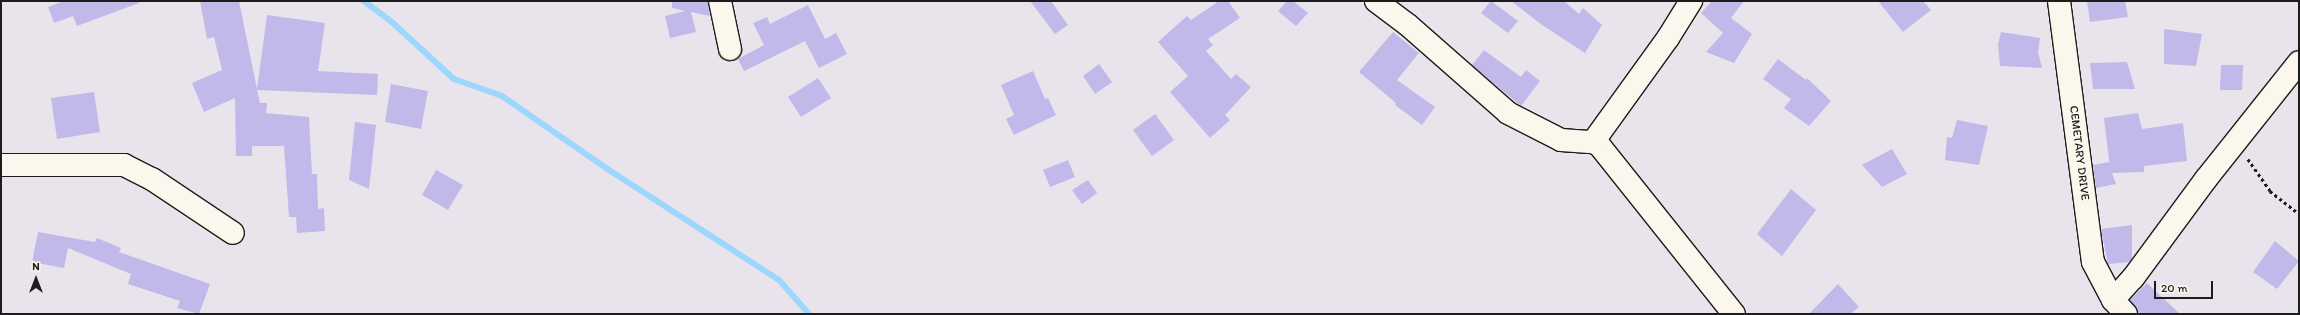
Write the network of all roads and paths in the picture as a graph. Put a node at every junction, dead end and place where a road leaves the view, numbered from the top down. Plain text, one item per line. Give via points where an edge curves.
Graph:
1 (720, 1) edge
2 (1376, 1) edge
3 (1691, 1) edge
4 (2059, 1) edge
5 (730, 49) dead end
6 (2299, 62) edge
7 (1593, 142) junction
8 (2234, 144) junction
9 (1, 165) edge
10 (2299, 214) edge
11 (233, 233) dead end
12 (2120, 307) edge
13 (1734, 314) edge

1 - 5 street
2 - 7 street via 1408,25 1508,113 1561,140
3 - 7 street via 1668,38
4 - 12 street, CEMETARY DRIVE via 2093,262
6 - 8 street
7 - 13 street via 1605,151
8 - 10 path via 2250,160 2270,191
8 - 12 street via 2133,278
9 - 11 street via 124,165 152,179

